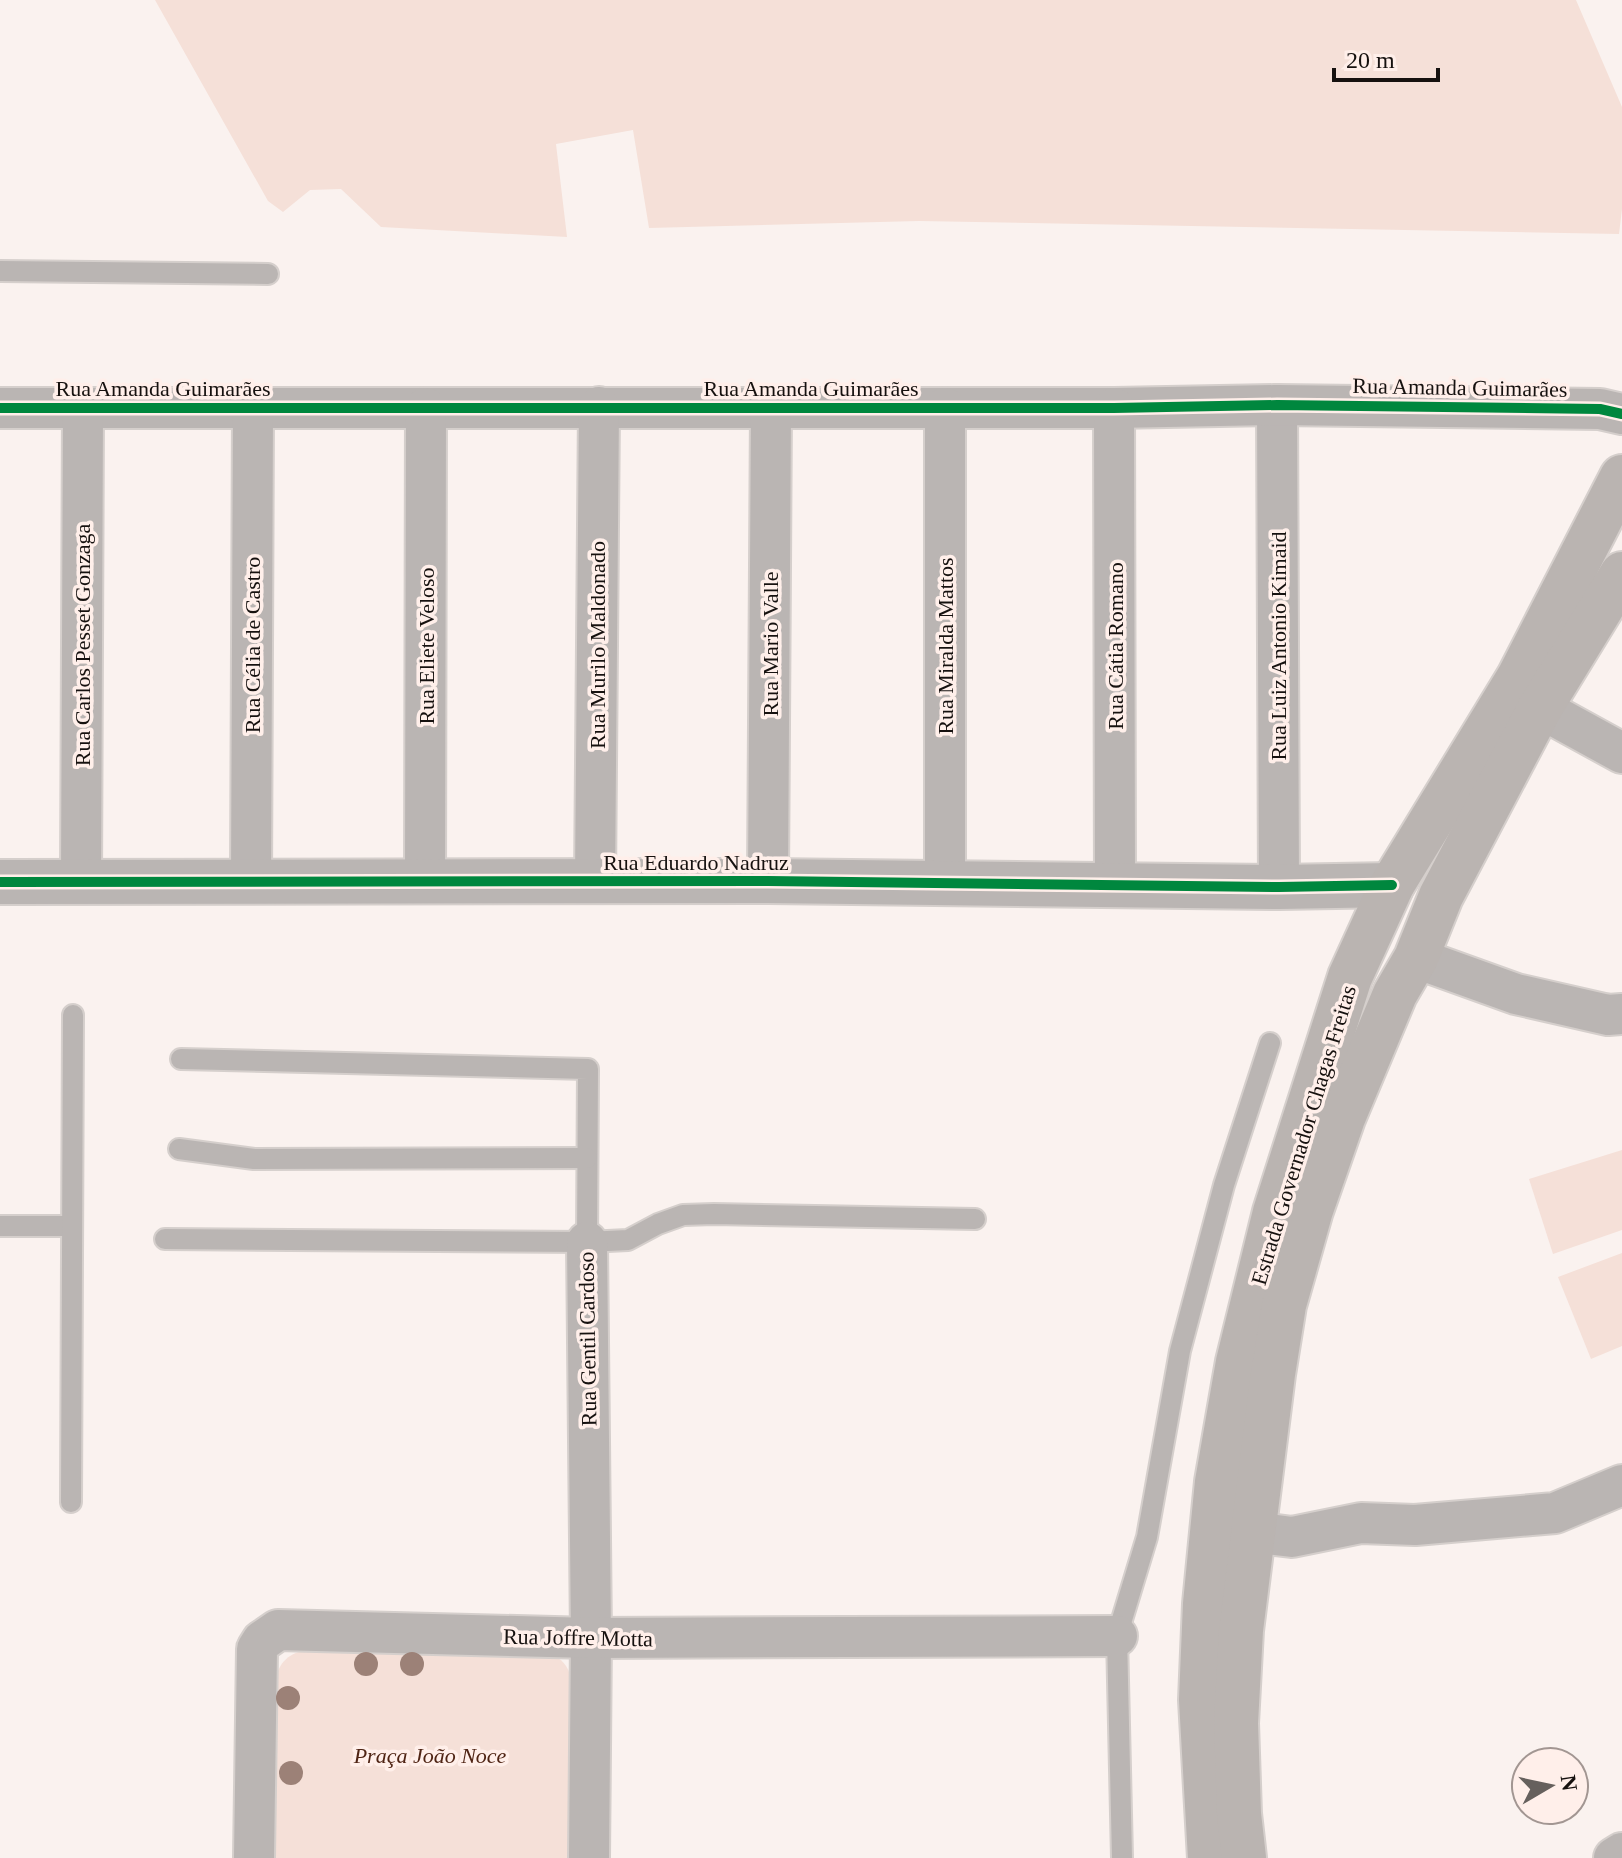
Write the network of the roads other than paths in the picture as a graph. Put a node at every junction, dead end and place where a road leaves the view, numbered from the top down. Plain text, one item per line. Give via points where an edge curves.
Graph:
1 (0, 271) edge
2 (268, 274) dead end
3 (1277, 405) junction
4 (599, 407) junction
5 (0, 408) edge
6 (83, 408) junction
7 (253, 408) junction
8 (426, 408) junction
9 (771, 408) junction
10 (945, 408) junction
11 (1114, 408) junction
12 (1622, 414) edge
13 (1622, 477) edge
14 (1622, 574) edge
15 (1540, 708) junction
16 (1622, 753) edge
17 (768, 881) junction
18 (0, 882) edge
19 (81, 882) junction
20 (595, 882) junction
21 (251, 883) junction
22 (425, 883) junction
23 (945, 884) junction
24 (1115, 885) junction
25 (1392, 885) junction
26 (1279, 887) junction
27 (1416, 958) junction
28 (1622, 1014) edge
29 (73, 1015) dead end
30 (1270, 1043) dead end
31 (181, 1059) dead end
32 (179, 1149) dead end
33 (587, 1158) junction
34 (975, 1219) dead end
35 (0, 1226) edge
36 (72, 1226) junction
37 (165, 1239) dead end
38 (587, 1242) junction
39 (1622, 1485) edge
40 (71, 1502) dead end
41 (1252, 1532) junction
42 (1117, 1636) junction
43 (591, 1638) junction
44 (1622, 1853) edge
45 (254, 1858) edge
46 (589, 1858) edge
47 (1122, 1858) edge
48 (1210, 1858) edge
49 (1244, 1858) edge
50 (1614, 1858) edge

1 - 2 lane
3 - 11 street, Rua Amanda Guimarães
3 - 12 street, Rua Amanda Guimarães via 1600,409
3 - 26 street, Rua Luiz Antonio Kimaid
4 - 8 street, Rua Amanda Guimarães
4 - 9 street, Rua Amanda Guimarães
4 - 20 street, Rua Murilo Maldonado
5 - 6 street, Rua Amanda Guimarães
6 - 7 street, Rua Amanda Guimarães
6 - 19 street, Rua Carlos Pesset Gonzaga
7 - 8 street, Rua Amanda Guimarães
7 - 21 street, Rua Célia de Castro
8 - 22 street, Rua Eliete Veloso
9 - 10 street, Rua Amanda Guimarães
9 - 17 street, Rua Mario Valle
10 - 11 street, Rua Amanda Guimarães
10 - 23 street, Rua Miralda Mattos
11 - 24 street, Rua Cátia Romano
13 - 25 main road, Estrada Governador Chagas Freitas via 1519,677
14 - 15 main road, Estrada Governador Chagas Freitas
15 - 16 street
15 - 27 main road, Estrada Governador Chagas Freitas via 1441,896
17 - 20 street, Rua Eduardo Nadruz
17 - 23 street, Rua Eduardo Nadruz
18 - 19 street, Rua Eduardo Nadruz
19 - 21 street, Rua Eduardo Nadruz
20 - 22 street, Rua Eduardo Nadruz
21 - 22 street, Rua Eduardo Nadruz
23 - 24 street, Rua Eduardo Nadruz
24 - 26 street, Rua Eduardo Nadruz
25 - 26 street, Rua Eduardo Nadruz
25 - 48 main road, Estrada Governador Chagas Freitas via 1355,963 1327,1045 1275,1212 1238,1362 1217,1482 1205,1604 1201,1700
27 - 28 street via 1516,994
27 - 41 main road, Estrada Governador Chagas Freitas via 1395,994 1343,1118 1307,1224 1284,1305
29 - 36 lane
30 - 42 lane via 1224,1185 1184,1336 1147,1537
31 - 33 lane via 588,1069
32 - 33 lane via 254,1159
33 - 38 lane
34 - 38 lane via 683,1215 628,1240
35 - 36 lane
36 - 40 lane
37 - 38 lane, Rua Gentil Cardoso
38 - 43 street, Rua Gentil Cardoso
39 - 41 street via 1555,1513 1415,1525 1361,1523 1292,1537
41 - 49 main road, Estrada Governador Chagas Freitas via 1236,1712
42 - 43 street, Rua Joffre Motta
42 - 47 lane
43 - 45 street, Rua Joffre Motta via 278,1630 257,1649
43 - 46 street, Rua Gentil Cardoso
44 - 50 street

